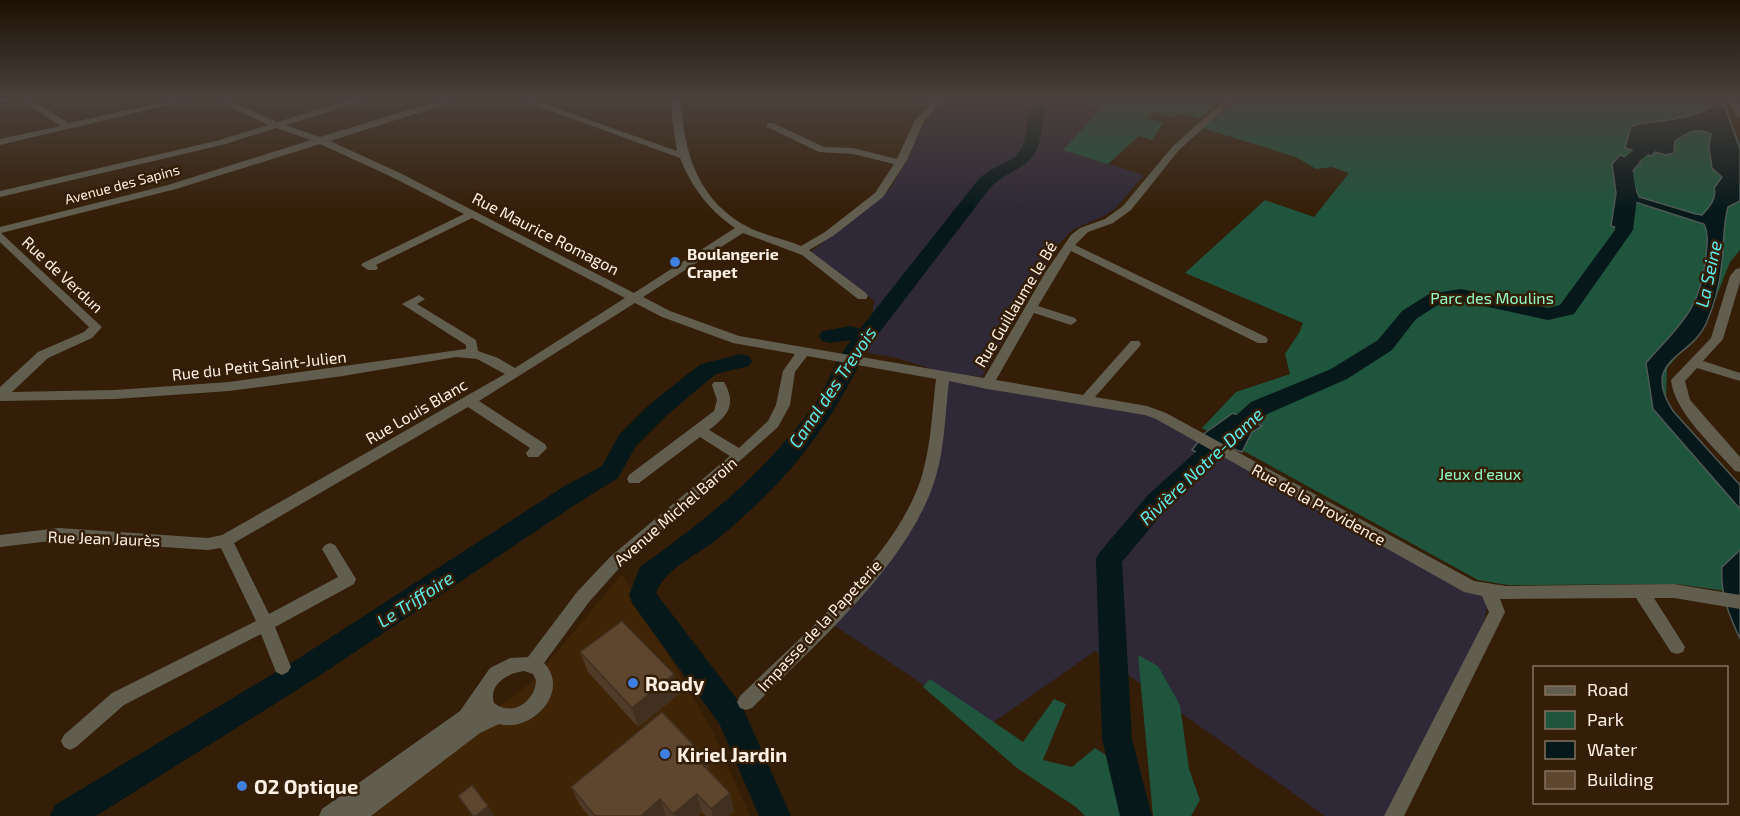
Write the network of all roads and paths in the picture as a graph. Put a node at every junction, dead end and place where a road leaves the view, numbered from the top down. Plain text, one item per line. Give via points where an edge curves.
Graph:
1 (21, 137) edge
2 (239, 137) edge
3 (311, 137) edge
4 (329, 137) edge
5 (630, 137) edge
6 (680, 137) edge
7 (795, 137) edge
8 (912, 137) edge
9 (1188, 137) edge
10 (320, 140) junction
11 (0, 142) edge
12 (683, 156) junction
13 (900, 164) junction
14 (0, 194) edge
15 (472, 214) junction
16 (742, 228) junction
17 (0, 230) edge
18 (0, 236) edge
19 (1069, 246) junction
20 (801, 249) junction
21 (372, 268) dead end
22 (1740, 271) edge
23 (862, 296) dead end
24 (635, 298) junction
25 (418, 299) dead end
26 (1031, 308) junction
27 (1071, 321) dead end
28 (1262, 340) dead end
29 (1135, 344) dead end
30 (472, 352) junction
31 (803, 352) junction
32 (869, 363) joint
33 (1694, 363) junction
34 (515, 374) junction
35 (942, 377) junction
36 (1740, 377) edge
37 (719, 385) dead end
38 (987, 385) junction
39 (0, 396) edge
40 (469, 401) junction
41 (1087, 401) junction
42 (699, 430) junction
43 (533, 453) dead end
44 (741, 455) junction
45 (1738, 463) edge
46 (633, 479) dead end
47 (0, 541) edge
48 (217, 542) junction
49 (330, 549) dead end
50 (1488, 591) junction
51 (1641, 592) junction
52 (1740, 602) edge
53 (266, 624) junction
54 (1677, 647) dead end
55 (532, 664) junction
56 (282, 667) dead end
57 (484, 694) junction
58 (746, 702) dead end
59 (497, 716) junction
60 (70, 741) dead end
61 (329, 816) edge
62 (355, 816) edge
63 (1394, 816) edge

1 - 11 street
2 - 14 street, Avenue des Sapins
3 - 10 street, Rue Maurice Romagon
4 - 10 street, Avenue des Sapins
5 - 12 street
6 - 12 street
7 - 13 street via 822,150 853,151
8 - 13 street
9 - 19 street, Rue Guillaume le Bé via 1127,208 1109,221 1084,230
10 - 15 street, Rue Maurice Romagon
10 - 17 street, Avenue des Sapins via 172,187
12 - 16 street via 696,185
13 - 20 street via 879,195 829,234
15 - 21 street via 367,265
15 - 24 street, Rue Maurice Romagon
16 - 20 street
16 - 24 street, Rue Louis Blanc
18 - 39 street, Rue de Verdun via 96,327 88,335 43,355
19 - 26 street, Rue Guillaume le Bé
19 - 28 street
20 - 23 street
22 - 33 street via 1721,331
24 - 31 street, Rue Maurice Romagon via 737,340
24 - 34 street, Rue Louis Blanc
25 - 30 street via 408,304 472,343
26 - 27 street
26 - 38 street, Rue Guillaume le Bé
29 - 41 street
30 - 34 street
30 - 39 street, Rue du Petit Saint-Julien via 355,371 154,394
31 - 32 street, Rue Maurice Romagon
31 - 44 street, Avenue Michel Baroin via 789,371 783,405 773,424
32 - 35 street, Rue de la Providence
33 - 36 street
33 - 45 street via 1678,381 1678,390 1694,416
34 - 40 street, Rue Louis Blanc
35 - 38 street, Rue de la Providence
35 - 58 street, Impasse de la Papeterie via 925,489 909,518 850,596
37 - 42 street via 724,394 720,414
38 - 41 street, Rue de la Providence
40 - 43 street via 540,448
40 - 48 street, Rue Louis Blanc
41 - 50 street, Rue de la Providence via 1161,416 1452,578
42 - 44 street
42 - 46 street
44 - 55 street, Avenue Michel Baroin via 616,561
47 - 48 street, Rue Jean Jaurès via 59,534
48 - 53 street
49 - 53 street via 348,579
50 - 51 street, Rue de la Providence
50 - 63 street via 1497,612
51 - 52 street, Rue de la Providence via 1674,591
51 - 54 street
53 - 56 street
53 - 60 street via 117,699
55 - 57 street via 513,664 502,669 492,677
55 - 59 street via 543,673 546,682 541,700 517,716
57 - 59 street via 489,711
57 - 61 street via 466,717
59 - 62 street via 474,727

